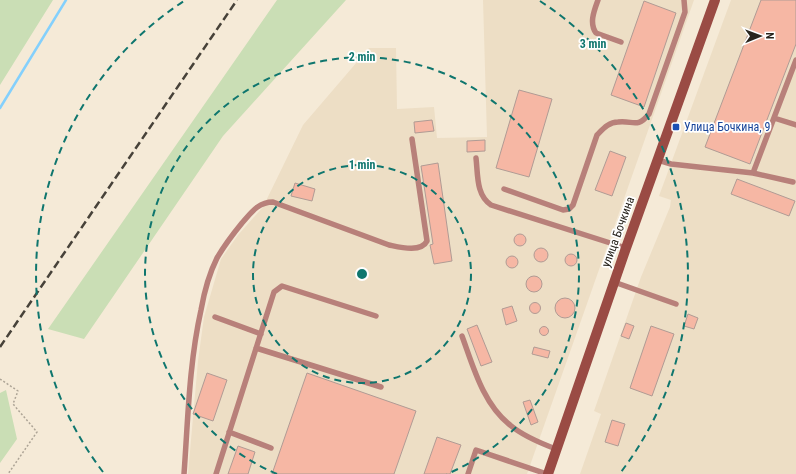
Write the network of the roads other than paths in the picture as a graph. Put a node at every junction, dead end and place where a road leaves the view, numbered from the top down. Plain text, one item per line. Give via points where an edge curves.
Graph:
1 (598, 0) edge
2 (684, 0) edge
3 (715, 0) edge
4 (621, 42) dead end
5 (796, 60) edge
6 (774, 118) junction
7 (796, 125) edge
8 (412, 139) dead end
9 (476, 158) dead end
10 (658, 160) junction
11 (753, 174) junction
12 (793, 182) dead end
13 (504, 189) dead end
14 (626, 248) junction
15 (614, 282) junction
16 (676, 304) dead end
17 (376, 316) dead end
18 (216, 317) dead end
19 (261, 334) junction
20 (462, 336) dead end
21 (256, 348) junction
22 (380, 387) dead end
23 (229, 432) junction
24 (271, 448) dead end
25 (556, 449) junction
26 (184, 474) edge
27 (216, 474) edge
28 (468, 474) edge
29 (547, 474) edge

1 - 4 lane via 593,17 594,30
2 - 13 lane via 685,12 649,114 636,124 611,124 597,135 573,205 563,210
3 - 10 street, улица Бочкина
5 - 6 lane
6 - 7 lane
6 - 11 lane
8 - 26 lane via 427,241 421,246 403,248 389,245 273,202 266,202 254,208 233,233 217,259 205,291 196,335
9 - 14 lane via 480,191 484,200 491,205
10 - 11 lane via 671,164
10 - 14 street, улица Бочкина
11 - 12 lane
14 - 15 street, улица Бочкина
15 - 16 lane
15 - 25 street, улица Бочкина
17 - 19 lane via 282,286 274,292
18 - 19 lane
19 - 21 lane
20 - 25 lane via 478,381 502,418 524,434
21 - 22 lane
21 - 23 lane
23 - 24 lane
23 - 27 lane
25 - 29 street, улица Бочкина
28 - 29 lane via 476,450

